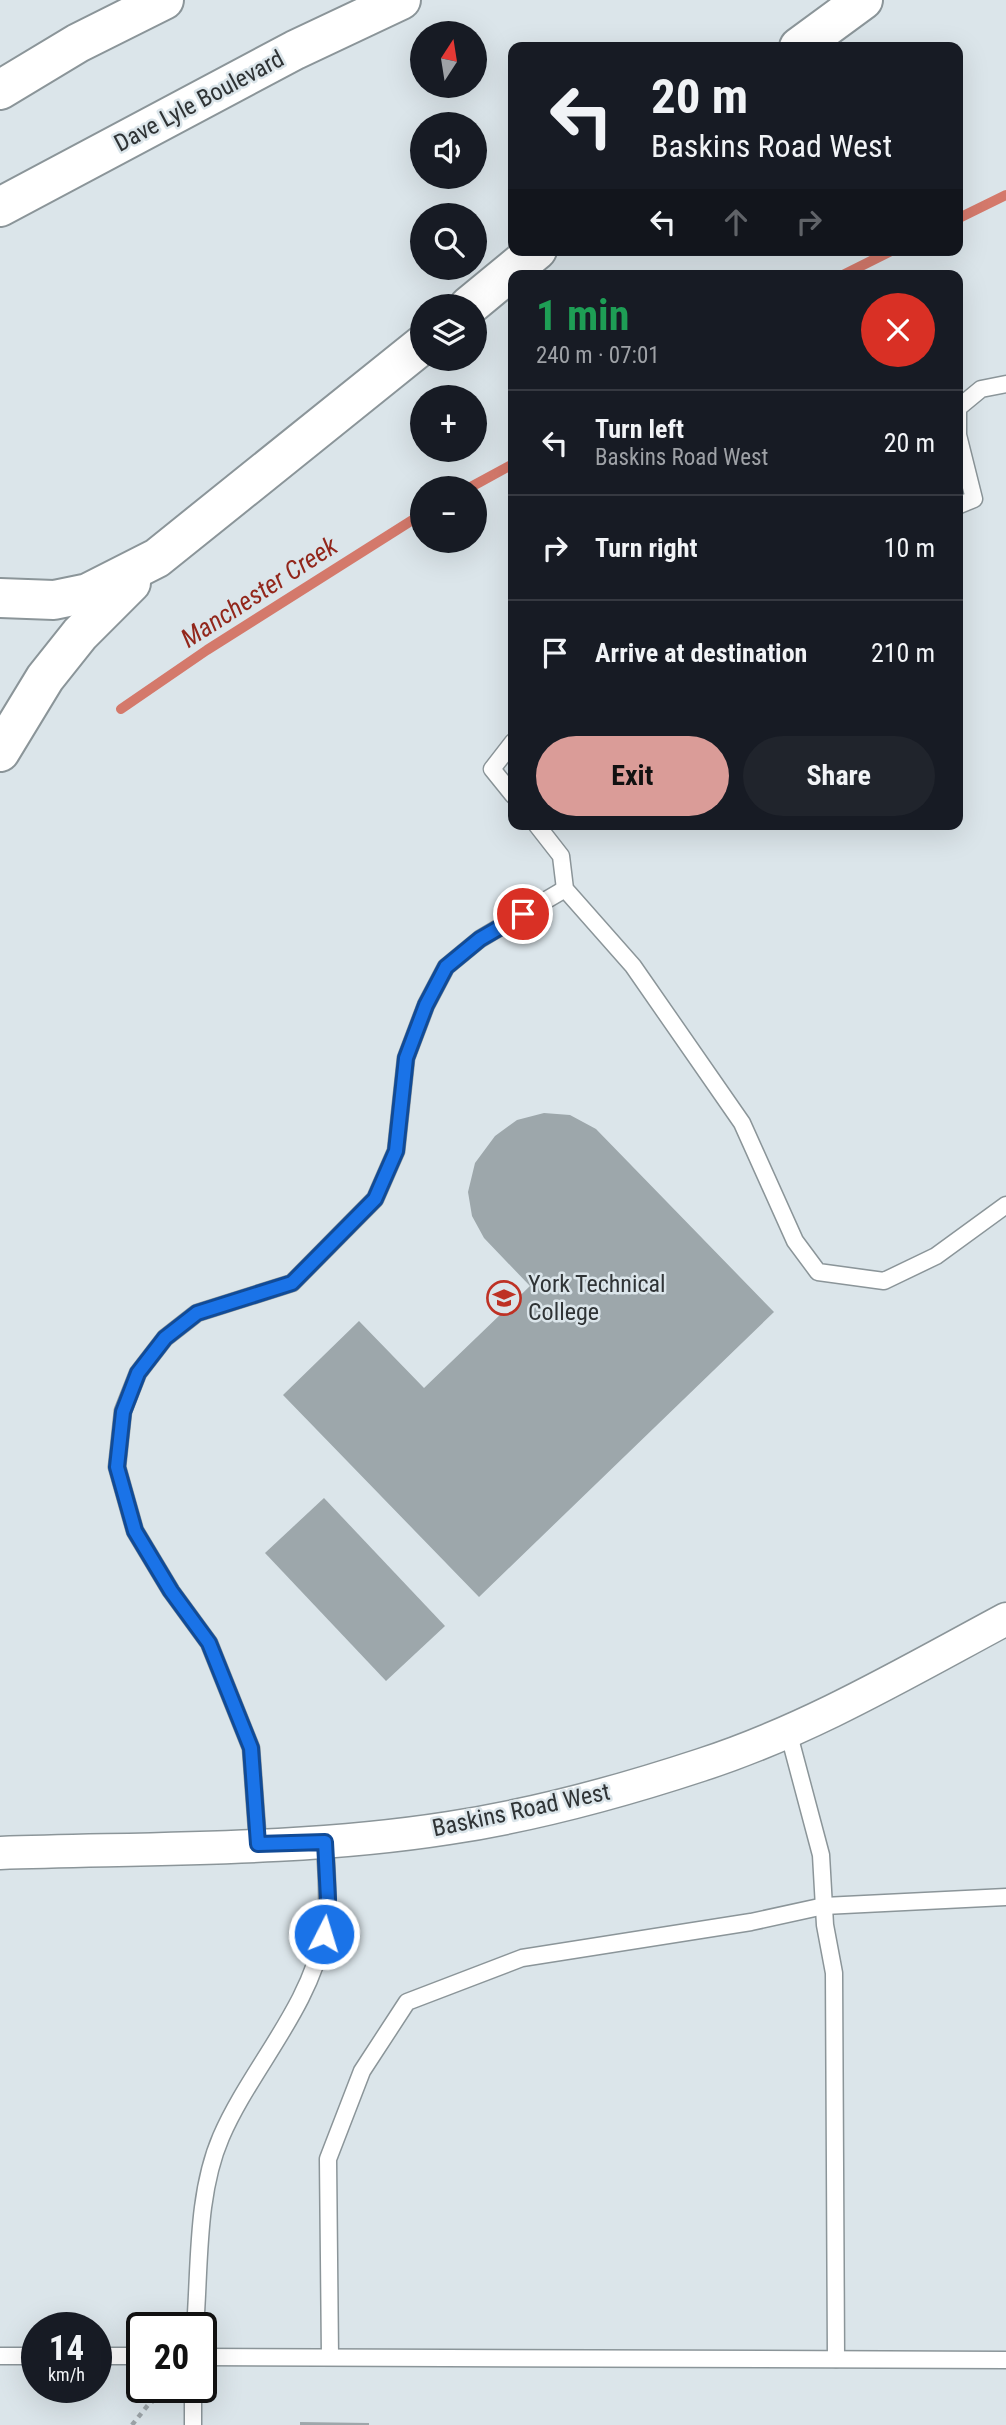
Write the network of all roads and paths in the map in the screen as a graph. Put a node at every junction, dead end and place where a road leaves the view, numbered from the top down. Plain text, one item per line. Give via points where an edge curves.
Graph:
1 (164, 0) edge
2 (401, 0) edge
3 (863, 0) edge
4 (806, 42) edge
5 (0, 90) edge
6 (0, 207) edge
7 (530, 256) edge
8 (513, 270) edge
9 (508, 274) edge
10 (484, 294) edge
11 (410, 355) edge
12 (1006, 384) edge
13 (963, 404) edge
14 (963, 455) edge
15 (963, 504) edge
16 (157, 558) junction
17 (0, 598) edge
18 (508, 748) edge
19 (0, 752) edge
20 (508, 789) edge
21 (541, 830) edge
22 (565, 889) junction
23 (1006, 1205) edge
24 (1006, 1619) edge
25 (788, 1731) junction
26 (325, 1842) junction
27 (258, 1844) junction
28 (0, 1853) edge
29 (1006, 1897) edge
30 (824, 1906) junction
31 (196, 2312) edge
32 (0, 2356) edge
33 (21, 2356) edge
34 (217, 2357) edge
35 (330, 2357) junction
36 (836, 2359) junction
37 (1006, 2360) edge
38 (151, 2403) edge
39 (193, 2403) edge
40 (132, 2425) edge
41 (193, 2425) edge

1 - 5 main road via 78,43
2 - 6 main road, Dave Lyle Boulevard via 295,50
3 - 4 main road
7 - 8 main road
9 - 10 main road
11 - 16 main road
12 - 13 lane via 981,390
14 - 15 lane via 974,499
16 - 17 main road via 88,593 54,600
16 - 19 main road via 80,634 45,678
18 - 20 lane via 492,769
21 - 22 lane via 561,856
22 - 23 lane via 633,966 742,1123 795,1241 818,1272 884,1281 936,1256
22 - 27 lane via 480,939 446,967 406,1058 396,1151 375,1199 292,1283 197,1313 165,1338 138,1373 123,1412 117,1467 135,1531 209,1643 251,1748
24 - 25 street, Baskins Road West via 830,1714
25 - 26 street, Baskins Road West via 703,1765 572,1804 449,1828
25 - 30 lane via 821,1855
26 - 27 street, Baskins Road West
26 - 31 lane via 328,1899 324,1934 306,1986 221,2138 206,2189
27 - 28 street, Baskins Road West
29 - 30 lane
30 - 35 lane via 522,1958 407,2002 362,2071 328,2159
30 - 36 lane via 834,1973
32 - 33 lane
34 - 35 lane
35 - 36 lane
36 - 37 lane
38 - 40 path
39 - 41 lane

